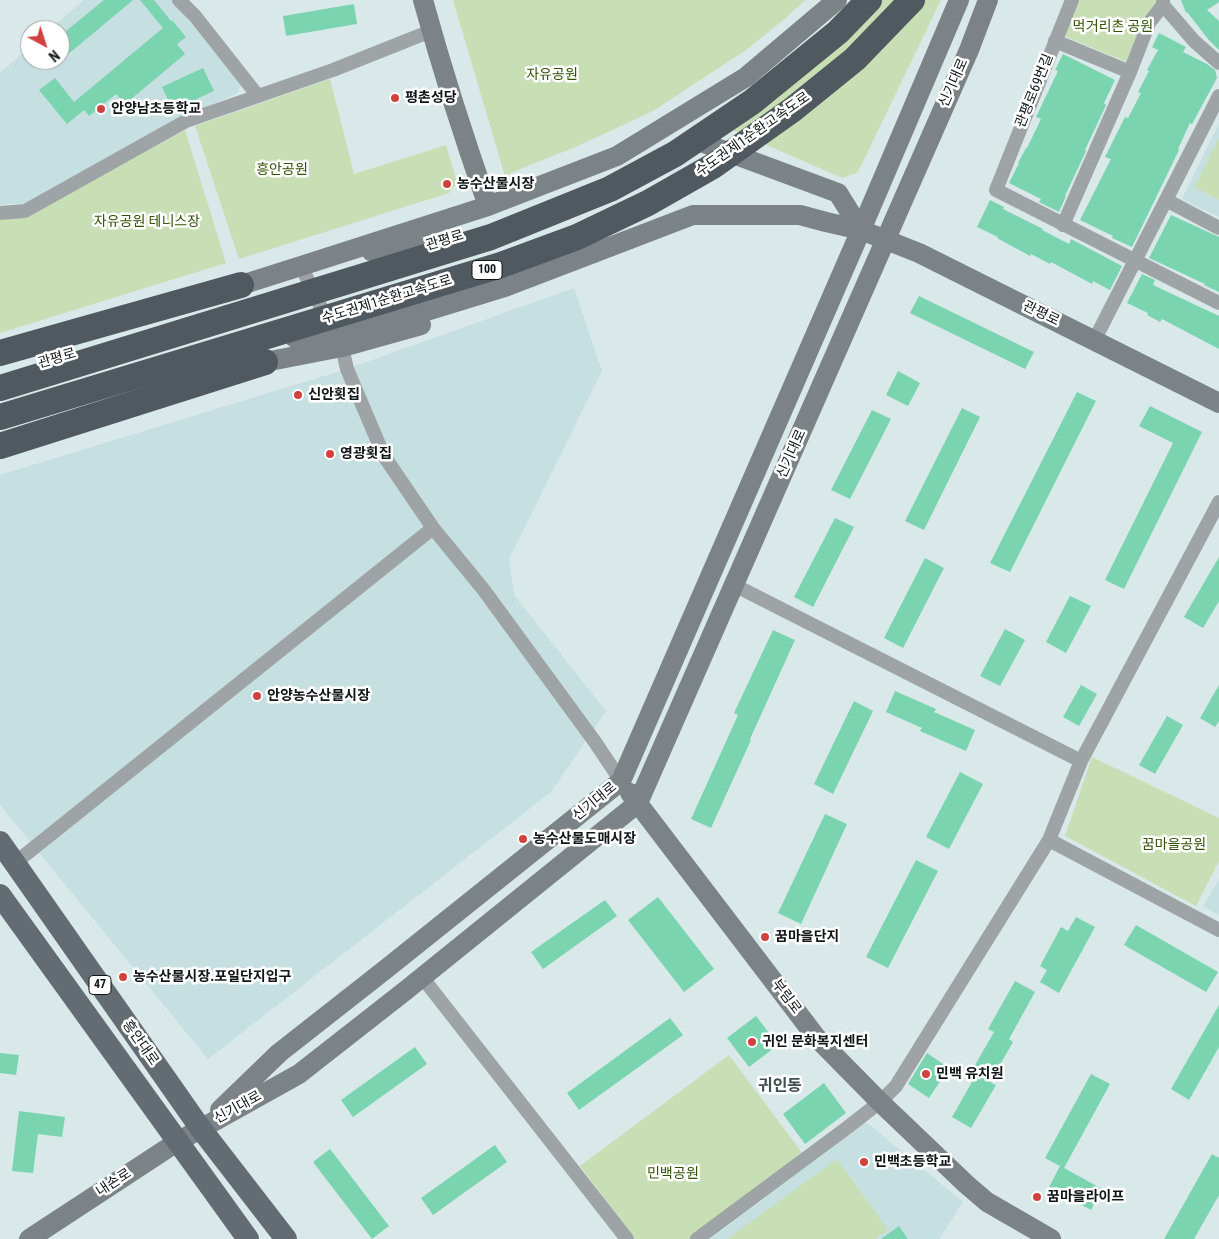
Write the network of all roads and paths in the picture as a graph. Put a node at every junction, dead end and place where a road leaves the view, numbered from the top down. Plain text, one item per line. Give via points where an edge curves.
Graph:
1 (179, 0) edge
2 (423, 0) edge
3 (837, 0) edge
4 (862, 0) edge
5 (870, 0) edge
6 (912, 0) edge
7 (959, 0) edge
8 (990, 0) edge
9 (1072, 0) edge
10 (1163, 2) edge
11 (431, 31) junction
12 (1055, 41) junction
13 (1219, 63) edge
14 (1130, 72) junction
15 (258, 96) junction
16 (1219, 96) edge
17 (698, 141) junction
18 (617, 156) junction
19 (1166, 200) junction
20 (488, 206) junction
21 (0, 213) edge
22 (693, 215) junction
23 (1064, 225) junction
24 (1219, 228) edge
25 (861, 230) junction
26 (885, 239) junction
27 (424, 248) junction
28 (343, 253) junction
29 (1134, 261) junction
30 (305, 275) junction
31 (241, 285) junction
32 (1219, 303) edge
33 (337, 339) junction
34 (1094, 342) junction
35 (0, 349) edge
36 (0, 353) edge
37 (265, 362) joint
38 (0, 376) edge
39 (0, 388) edge
40 (1219, 403) edge
41 (0, 417) edge
42 (2, 442) edge
43 (1219, 502) edge
44 (433, 528) junction
45 (734, 585) junction
46 (1081, 761) junction
47 (621, 781) junction
48 (638, 803) junction
49 (1049, 840) junction
50 (0, 842) edge
51 (15, 863) junction
52 (0, 895) edge
53 (1219, 930) edge
54 (422, 977) junction
55 (880, 1102) junction
56 (201, 1129) junction
57 (177, 1142) junction
58 (29, 1239) edge
59 (248, 1239) edge
60 (286, 1239) edge
61 (626, 1239) edge
62 (697, 1239) edge
63 (1051, 1239) edge

1 - 15 street
2 - 11 street
3 - 18 street via 746,77
4 - 17 street via 843,20
5 - 39 highway, 수도권제1순환고속도로 / 100, bridge via 838,32 752,102 675,154 610,190 491,236
6 - 41 highway, 수도권제1순환고속도로 / 100, bridge via 855,59 792,110 721,160 648,203 577,237 501,266
7 - 25 street, 신기대로
8 - 26 street, 신기대로
9 - 12 street
10 - 13 street via 1194,41
10 - 14 street via 1149,23
11 - 15 street
11 - 20 street
12 - 14 street, 관평로69번길
12 - 23 street, 관평로69번길 via 996,190
14 - 23 street
15 - 21 street via 186,121 25,211
16 - 19 street
17 - 18 street
17 - 25 street via 838,193
17 - 27 street, 관평로 via 591,188
18 - 20 street
19 - 24 street
19 - 29 street
20 - 28 street
22 - 25 street, 관평로 via 800,215
22 - 33 street, 관평로 via 505,287
22 - 33 street via 491,305
23 - 29 street, 관평로69번길
25 - 26 street, 관평로
25 - 47 street, 신기대로
26 - 34 street, 관평로
26 - 45 street, 신기대로
27 - 28 street
27 - 30 street, 관평로
28 - 30 street
29 - 32 street, 관평로69번길
29 - 34 street
30 - 31 street
30 - 33 street
30 - 38 street, 관평로
31 - 35 street via 191,291
31 - 36 highway
33 - 37 street
33 - 42 street
33 - 42 street, 관평로 via 219,354
33 - 44 street via 384,456
34 - 40 street, 관평로
37 - 42 highway
43 - 46 street
44 - 47 street via 488,597
44 - 51 street
45 - 46 street
45 - 48 street, 신기대로
46 - 49 street
47 - 48 street, 부림로
47 - 56 street, 신기대로 via 279,1053
48 - 54 street, 신기대로
48 - 55 street, 부림로 via 816,1037
49 - 53 street
49 - 55 street via 896,1086
50 - 51 main road, 흥안대로 / 47
51 - 56 main road, 흥안대로 / 47
52 - 57 main road, 흥안대로 / 47
54 - 56 street, 신기대로 via 299,1074
54 - 61 street
55 - 62 street
55 - 63 street, 부림로 via 987,1202
56 - 57 street, 내손로
56 - 60 main road, 흥안대로 / 47
57 - 58 street, 내손로
57 - 59 main road, 흥안대로 / 47

